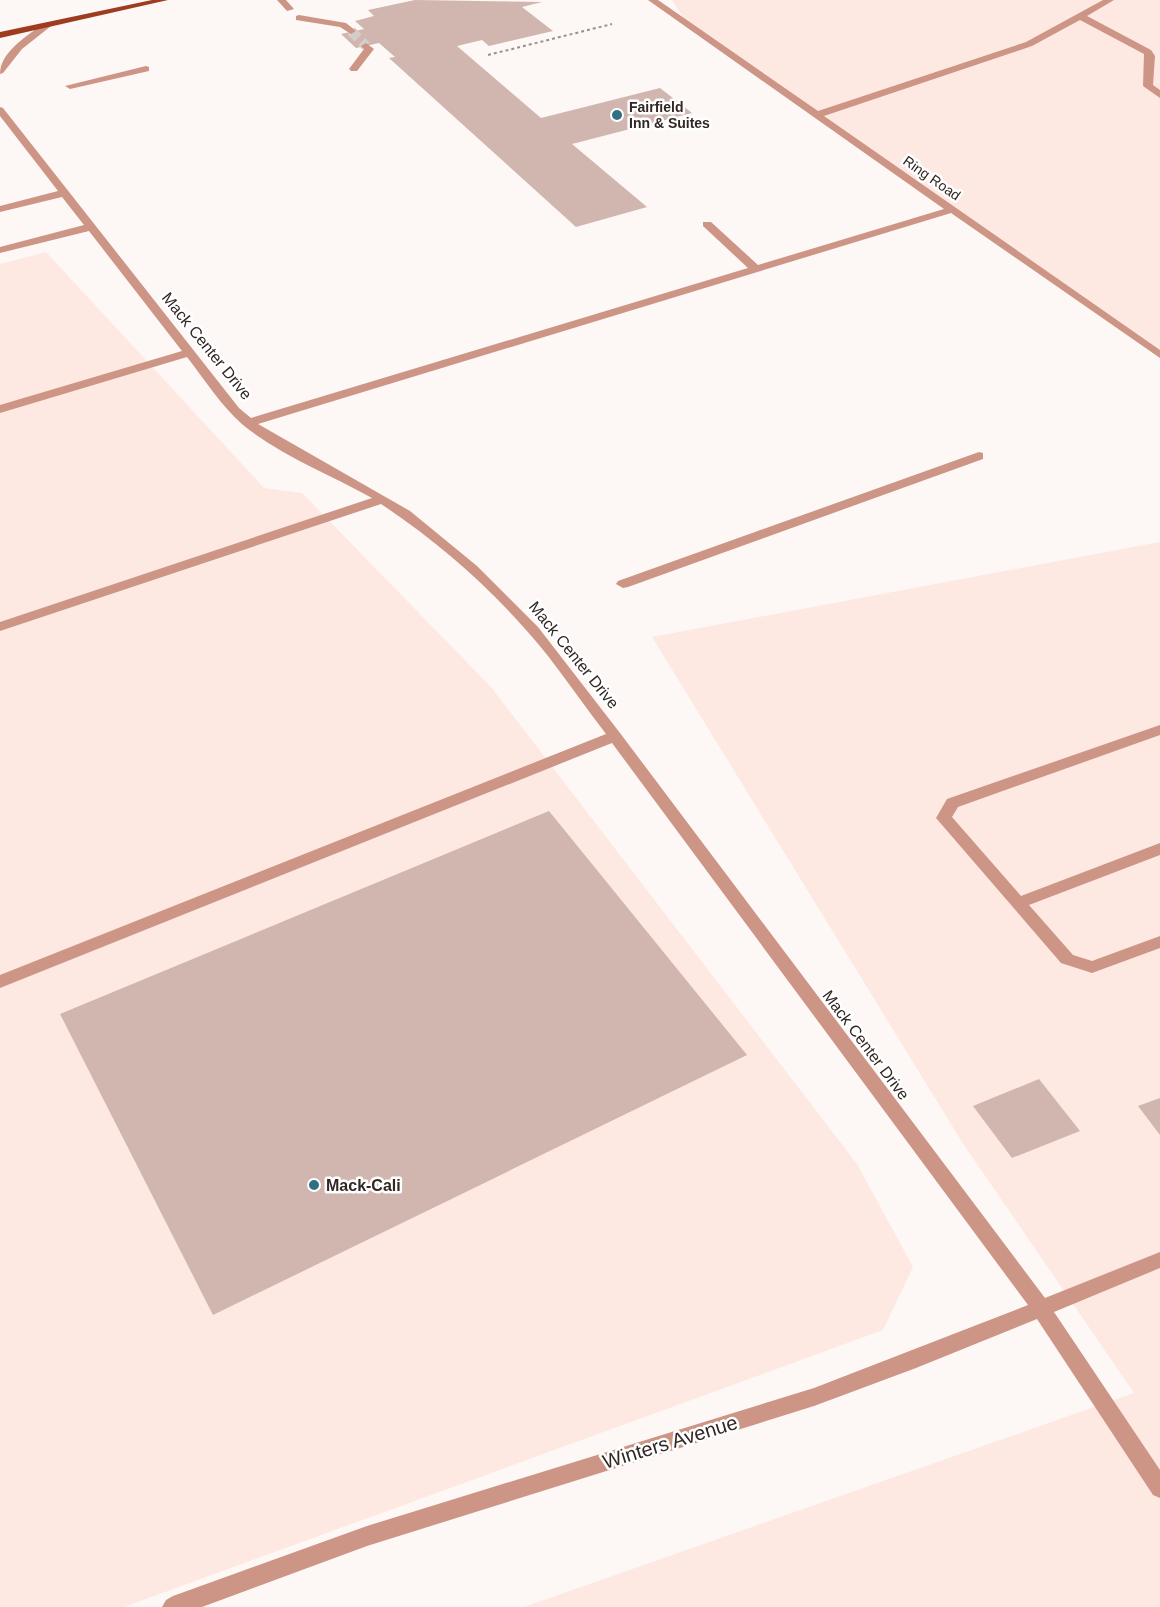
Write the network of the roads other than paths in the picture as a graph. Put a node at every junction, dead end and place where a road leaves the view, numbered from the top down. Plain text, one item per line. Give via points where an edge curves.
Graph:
1 (164, 0) edge
2 (281, 0) edge
3 (652, 0) edge
4 (672, 0) edge
5 (1110, 0) edge
6 (290, 9) dead end
7 (1080, 16) junction
8 (299, 18) dead end
9 (688, 25) junction
10 (46, 26) junction
11 (351, 31) tunnel mouth
12 (0, 36) edge
13 (366, 46) dead end
14 (146, 69) dead end
15 (354, 69) dead end
16 (0, 71) edge
17 (70, 86) dead end
18 (1160, 95) edge
19 (0, 110) edge
20 (816, 115) junction
21 (64, 193) junction
22 (0, 209) edge
23 (951, 210) junction
24 (707, 224) dead end
25 (90, 227) junction
26 (0, 250) edge
27 (756, 269) junction
28 (188, 353) junction
29 (1160, 355) edge
30 (0, 409) edge
31 (248, 423) junction
32 (979, 456) dead end
33 (383, 499) junction
34 (623, 584) dead end
35 (0, 627) edge
36 (1160, 730) edge
37 (615, 736) junction
38 (1160, 849) edge
39 (1018, 903) junction
40 (1160, 942) edge
41 (0, 982) edge
42 (1160, 1260) edge
43 (1040, 1307) junction
44 (1160, 1488) edge
45 (176, 1606) edge

1 - 10 main road
2 - 6 street
3 - 9 street, Ring Road
4 - 9 street
5 - 7 street
7 - 18 street via 1148,52 1149,86
7 - 20 street via 1004,53
8 - 11 street via 333,22
9 - 20 street, Ring Road
10 - 12 main road
10 - 16 street via 19,47
13 - 15 street via 369,49
14 - 17 street
19 - 21 street, Mack Center Drive
20 - 23 street, Ring Road
21 - 22 street
21 - 25 street, Mack Center Drive
23 - 27 street
23 - 29 street, Ring Road
24 - 27 street
25 - 26 street
25 - 28 street, Mack Center Drive
27 - 31 street
28 - 30 street
28 - 31 street, Mack Center Drive via 219,394
31 - 33 street, Mack Center Drive
32 - 34 street
33 - 35 street
33 - 37 street, Mack Center Drive via 456,553 517,612
36 - 39 street via 952,803 944,818
37 - 41 street
37 - 43 street, Mack Center Drive
38 - 39 street
39 - 40 street via 1067,960 1092,967
42 - 43 street, Winters Avenue
43 - 44 street, Mack Center Drive
43 - 45 street, Winters Avenue via 814,1397 367,1536

